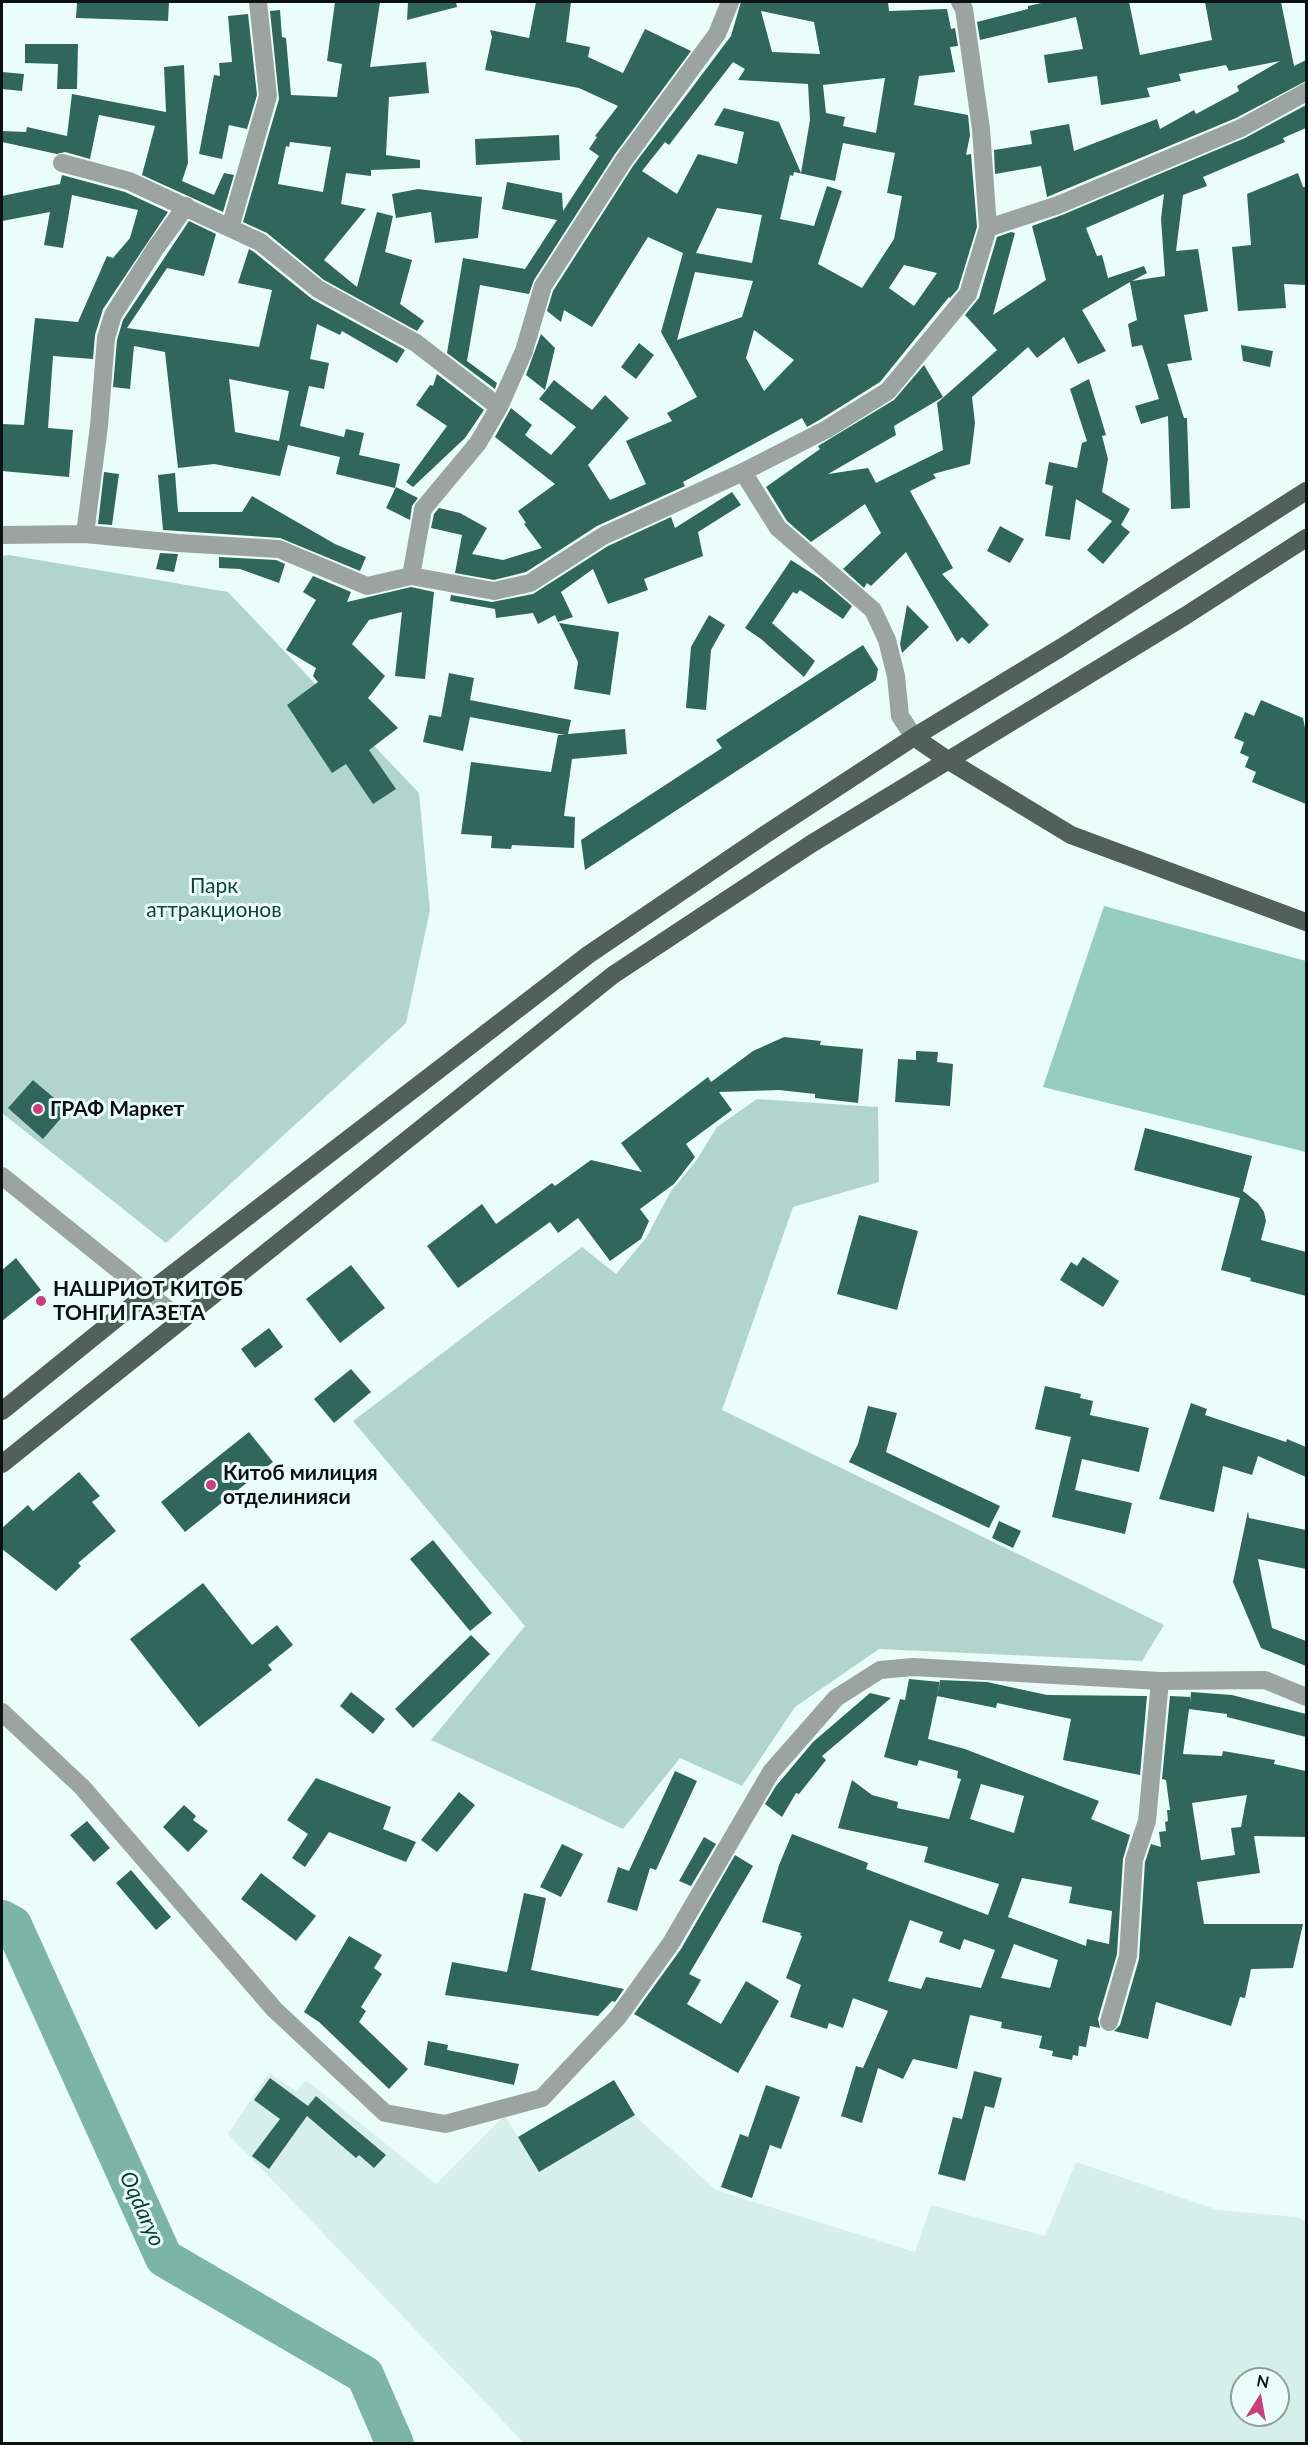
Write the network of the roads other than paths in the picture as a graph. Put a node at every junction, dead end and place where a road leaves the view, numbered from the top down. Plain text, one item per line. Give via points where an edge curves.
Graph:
1 (258, 2) edge
2 (730, 2) edge
3 (960, 2) edge
4 (1306, 92) edge
5 (62, 163) dead end
6 (186, 206) junction
7 (230, 228) junction
8 (988, 228) junction
9 (499, 407) junction
10 (743, 472) junction
11 (1306, 491) edge
12 (85, 534) junction
13 (2, 535) edge
14 (1306, 538) edge
15 (411, 576) junction
16 (914, 736) junction
17 (949, 761) junction
18 (1306, 922) edge
19 (2, 1176) edge
20 (148, 1293) junction
21 (181, 1320) junction
22 (2, 1411) edge
23 (2, 1464) edge
24 (1160, 1681) junction
25 (1306, 1697) edge
26 (2, 1712) edge
27 (1109, 2022) dead end

1 - 7 street via 268,96
2 - 9 street via 717,34 624,160 543,286 524,351
3 - 8 street via 981,129
4 - 8 street via 1230,132 1058,205
5 - 6 street via 129,181
6 - 7 street
6 - 12 street via 113,315 106,338
7 - 9 street via 260,242 318,289 416,343
8 - 10 street via 968,294 888,391 827,429
9 - 15 street via 478,443 423,509
10 - 15 street via 603,536 530,583 494,591
10 - 16 street via 778,528 873,610 887,640 900,716
11 - 16 main road
12 - 13 street
12 - 15 street via 279,549 367,586
14 - 17 main road
16 - 17 main road
16 - 20 main road via 588,955
17 - 18 main road via 1071,835
17 - 21 main road via 811,844 613,975
19 - 20 street
20 - 21 street
20 - 22 main road
21 - 23 main road
24 - 25 street via 1265,1680
24 - 26 street via 913,1667 880,1671 871,1676 836,1698 771,1772 672,1943 618,2017 543,2098 445,2124 385,2113 274,2009 82,1787
24 - 27 street via 1147,1821 1134,1860 1128,1956

